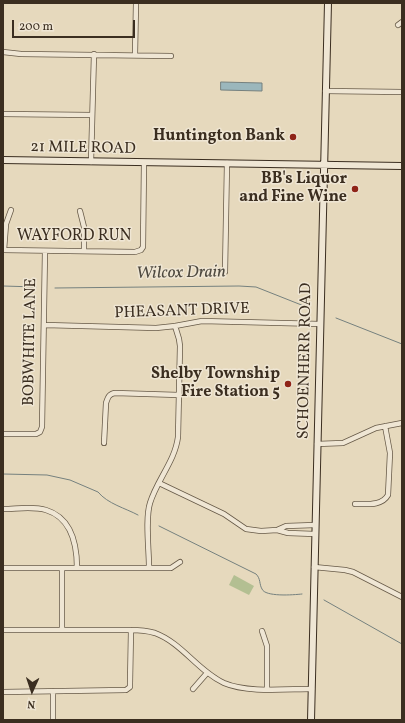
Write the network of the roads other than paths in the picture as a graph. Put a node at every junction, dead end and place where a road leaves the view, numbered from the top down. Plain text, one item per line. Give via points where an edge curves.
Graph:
1 (136, 3) edge
2 (328, 3) edge
3 (3, 52) edge
4 (94, 54) junction
5 (135, 55) junction
6 (171, 56) dead end
7 (325, 91) junction
8 (402, 92) edge
9 (3, 114) edge
10 (92, 115) junction
11 (3, 160) edge
12 (91, 162) junction
13 (144, 163) junction
14 (227, 163) junction
15 (324, 164) junction
16 (402, 166) edge
17 (11, 210) dead end
18 (80, 211) dead end
19 (4, 250) edge
20 (84, 250) junction
21 (45, 251) junction
22 (225, 272) dead end
23 (320, 324) junction
24 (45, 325) junction
25 (175, 326) junction
26 (179, 395) junction
27 (402, 423) edge
28 (385, 426) junction
29 (3, 434) edge
30 (104, 443) dead end
31 (317, 444) junction
32 (159, 483) junction
33 (355, 504) dead end
34 (3, 509) edge
35 (315, 526) junction
36 (277, 530) junction
37 (315, 534) junction
38 (180, 562) dead end
39 (314, 567) junction
40 (3, 568) edge
41 (62, 568) junction
42 (77, 568) junction
43 (149, 568) junction
44 (402, 597) edge
45 (3, 630) edge
46 (62, 630) junction
47 (131, 630) junction
48 (262, 631) dead end
49 (207, 673) junction
50 (193, 688) dead end
51 (267, 689) junction
52 (312, 689) junction
53 (53, 691) junction
54 (3, 692) edge
55 (53, 720) edge
56 (311, 720) edge

1 - 5 street
2 - 7 street, SCHOENHERR ROAD
3 - 4 street
4 - 5 street
4 - 10 street
5 - 6 street
7 - 8 street
7 - 15 street, SCHOENHERR ROAD
9 - 10 street
10 - 12 street
11 - 12 street, 21 MILE ROAD
12 - 13 street, 21 MILE ROAD
13 - 14 street, 21 MILE ROAD
13 - 20 street, WAYFORD RUN via 143,247 138,251
14 - 15 street, 21 MILE ROAD
14 - 22 street
15 - 16 street, 21 MILE ROAD
15 - 23 street, SCHOENHERR ROAD
17 - 19 street via 6,224
18 - 20 street via 84,226
19 - 21 street, WAYFORD RUN
20 - 21 street, WAYFORD RUN
21 - 24 street, BOBWHITE LANE
23 - 25 street, PHEASANT DRIVE via 202,321
23 - 31 street, SCHOENHERR ROAD
24 - 25 street, PHEASANT DRIVE via 156,328
24 - 29 street, BOBWHITE LANE via 42,427 40,432 32,434
25 - 26 street via 180,346
26 - 30 street via 109,395 106,403
26 - 32 street via 177,445
27 - 28 street
28 - 31 street via 343,443
28 - 33 street via 390,453 388,495 379,503
31 - 35 street, SCHOENHERR ROAD
32 - 36 street via 224,514 246,529
32 - 43 street via 149,510
34 - 42 street via 47,510 59,517 70,529 74,540
35 - 36 street via 286,526
35 - 37 street, SCHOENHERR ROAD
36 - 37 street via 288,534
37 - 39 street, SCHOENHERR ROAD
38 - 43 street via 171,568
39 - 44 street via 353,572
39 - 52 street, SCHOENHERR ROAD
40 - 41 street
41 - 42 street
41 - 46 street
42 - 43 street
45 - 46 street
46 - 47 street
47 - 49 street via 152,632 167,639
47 - 53 street via 128,689
48 - 51 street via 266,646
49 - 50 street
49 - 51 street via 223,683 234,686
51 - 52 street
52 - 56 street, SCHOENHERR ROAD
53 - 54 street
53 - 55 street

